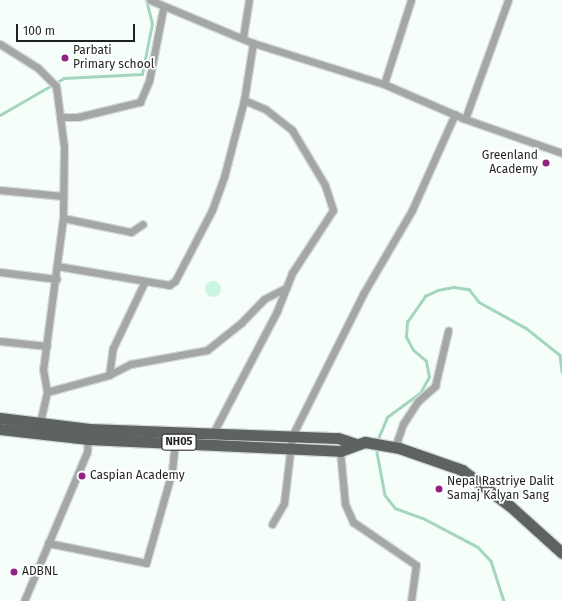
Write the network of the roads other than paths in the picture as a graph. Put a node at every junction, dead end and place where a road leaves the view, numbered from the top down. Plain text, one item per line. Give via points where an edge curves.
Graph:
1 (150, 0) edge
2 (249, 0) edge
3 (411, 0) edge
4 (508, 0) edge
5 (163, 8) junction
6 (243, 37) junction
7 (254, 43) junction
8 (0, 44) edge
9 (384, 84) junction
10 (244, 100) junction
11 (455, 114) junction
12 (60, 117) junction
13 (465, 119) junction
14 (562, 153) edge
15 (0, 190) edge
16 (63, 196) junction
17 (63, 218) junction
18 (143, 224) dead end
19 (57, 266) junction
20 (0, 272) edge
21 (57, 279) junction
22 (145, 281) junction
23 (286, 288) junction
24 (448, 331) dead end
25 (0, 341) edge
26 (47, 346) junction
27 (109, 375) junction
28 (47, 392) junction
29 (0, 418) edge
30 (40, 423) junction
31 (0, 429) edge
32 (213, 433) junction
33 (89, 434) junction
34 (175, 442) junction
35 (291, 442) junction
36 (356, 444) junction
37 (395, 447) junction
38 (340, 451) junction
39 (272, 524) dead end
40 (48, 543) junction
41 (562, 553) edge
42 (24, 601) edge
43 (411, 601) edge

1 - 5 street
2 - 6 street
3 - 9 street
4 - 13 street
5 - 6 street
5 - 12 street via 150,81 140,102 78,117
6 - 7 street
7 - 9 street
7 - 10 street
8 - 12 street via 38,68 56,86
9 - 11 street
10 - 22 street via 212,210 175,281 169,284
10 - 23 street via 265,109 292,130 325,185 333,210 292,273
11 - 13 street
11 - 35 street via 412,210 363,294
12 - 16 street via 66,179
13 - 14 street
15 - 16 street
16 - 17 street
17 - 18 street via 131,232
17 - 19 street
19 - 21 street
19 - 22 street
20 - 21 street
21 - 26 street
22 - 27 street via 113,348
23 - 27 street via 264,299 241,323 206,350 131,364
23 - 32 street
24 - 37 street via 435,386 418,401 403,424
25 - 26 street
26 - 28 street via 43,369
27 - 28 street
28 - 30 street
29 - 30 main road, NH05
30 - 33 main road, NH05
31 - 33 main road, NH05
32 - 33 main road, NH05
32 - 35 main road, NH05
33 - 34 main road, NH05
33 - 40 street via 87,452
34 - 35 main road, NH05
34 - 40 street via 172,471 146,563
35 - 36 main road, NH05 via 347,439
35 - 38 main road, NH05
35 - 39 street via 284,503
36 - 37 main road, NH05
36 - 38 main road, NH05
37 - 41 main road, NH05 via 462,470 510,506
38 - 43 street via 345,504 353,522 416,565
40 - 42 street

